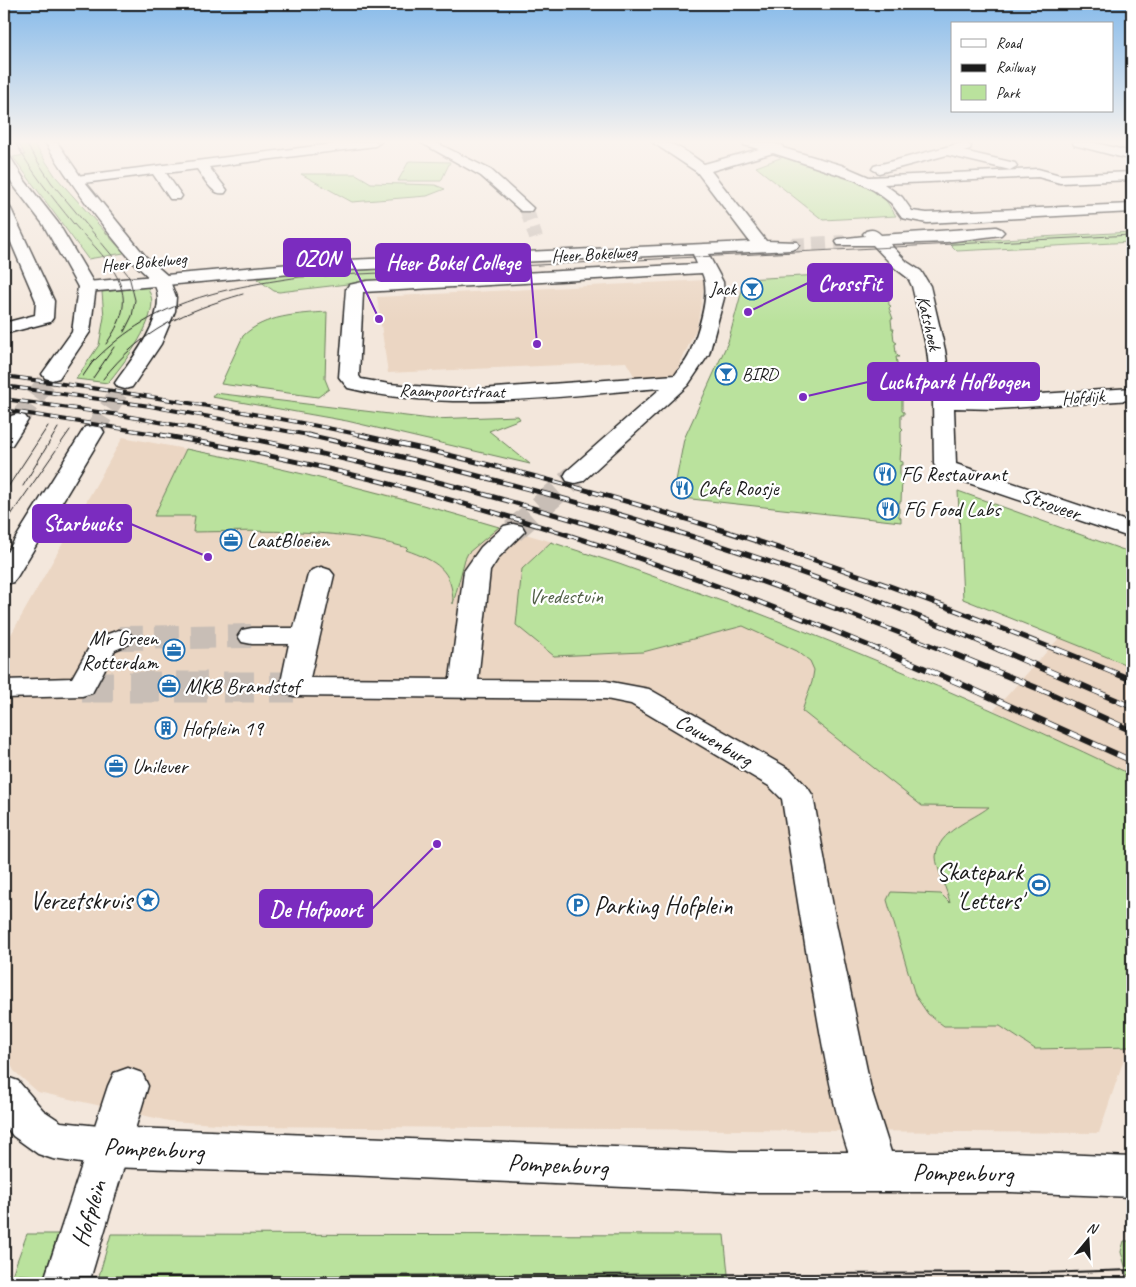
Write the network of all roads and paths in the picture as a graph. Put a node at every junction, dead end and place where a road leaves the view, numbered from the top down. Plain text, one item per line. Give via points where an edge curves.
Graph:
1 (33, 202) edge
2 (95, 202) edge
3 (519, 202) edge
4 (727, 202) edge
5 (897, 202) edge
6 (526, 208) tunnel mouth
7 (1132, 208) edge
8 (4, 209) edge
9 (1012, 231) dead end
10 (906, 236) junction
11 (873, 237) junction
12 (841, 239) tunnel mouth
13 (789, 241) tunnel mouth
14 (759, 243) junction
15 (696, 246) junction
16 (709, 268) junction
17 (156, 275) junction
18 (916, 276) junction
19 (87, 287) junction
20 (360, 287) joint
21 (4, 328) edge
22 (52, 374) tunnel mouth
23 (681, 381) junction
24 (125, 383) tunnel mouth
25 (1132, 394) edge
26 (943, 402) junction
27 (18, 420) tunnel mouth
28 (93, 432) tunnel mouth
29 (4, 440) edge
30 (575, 476) tunnel mouth
31 (513, 531) tunnel mouth
32 (1132, 532) edge
33 (321, 575) dead end
34 (4, 577) edge
35 (252, 636) tunnel mouth
36 (305, 636) junction
37 (119, 638) tunnel mouth
38 (4, 689) edge
39 (463, 690) junction
40 (128, 1086) dead end
41 (4, 1094) edge
42 (108, 1147) junction
43 (876, 1171) junction
44 (1132, 1177) edge
45 (66, 1283) edge

1 - 19 street
2 - 17 street
3 - 6 street
4 - 14 street
5 - 7 street via 907,215 927,218
8 - 21 street via 46,301 44,318
9 - 10 street
10 - 11 street
10 - 18 street, Katshoek via 921,265
11 - 12 street
11 - 18 street, Katshoek
13 - 14 street, Heer Bokelweg
14 - 15 street, Heer Bokelweg
15 - 16 street
15 - 17 street, Heer Bokelweg
16 - 20 street, Heer Bokelweg
16 - 23 street via 715,282 715,298 699,354
17 - 19 street, Heer Bokelweg
17 - 24 street via 167,297 166,311 152,344
18 - 26 street, Katshoek via 936,350
19 - 22 street via 81,332
20 - 23 street, Raampoortstraat via 355,289 349,370 355,384 467,396
23 - 30 street
25 - 26 street, Hofdijk via 996,403
26 - 32 street, Stroveer via 947,468
27 - 29 street
28 - 34 street
31 - 39 street via 490,552 477,571
33 - 36 street, Couwenburg
35 - 36 street
36 - 39 street, Couwenburg via 294,687
37 - 38 street via 104,645 82,687
39 - 43 street, Couwenburg via 606,690 639,696 780,778 797,796 851,1089
40 - 42 street, Hofplein
41 - 42 street, Pompenburg via 28,1124 53,1140
42 - 43 street, Pompenburg via 740,1172
42 - 45 street, Hofplein
43 - 44 street, Pompenburg

